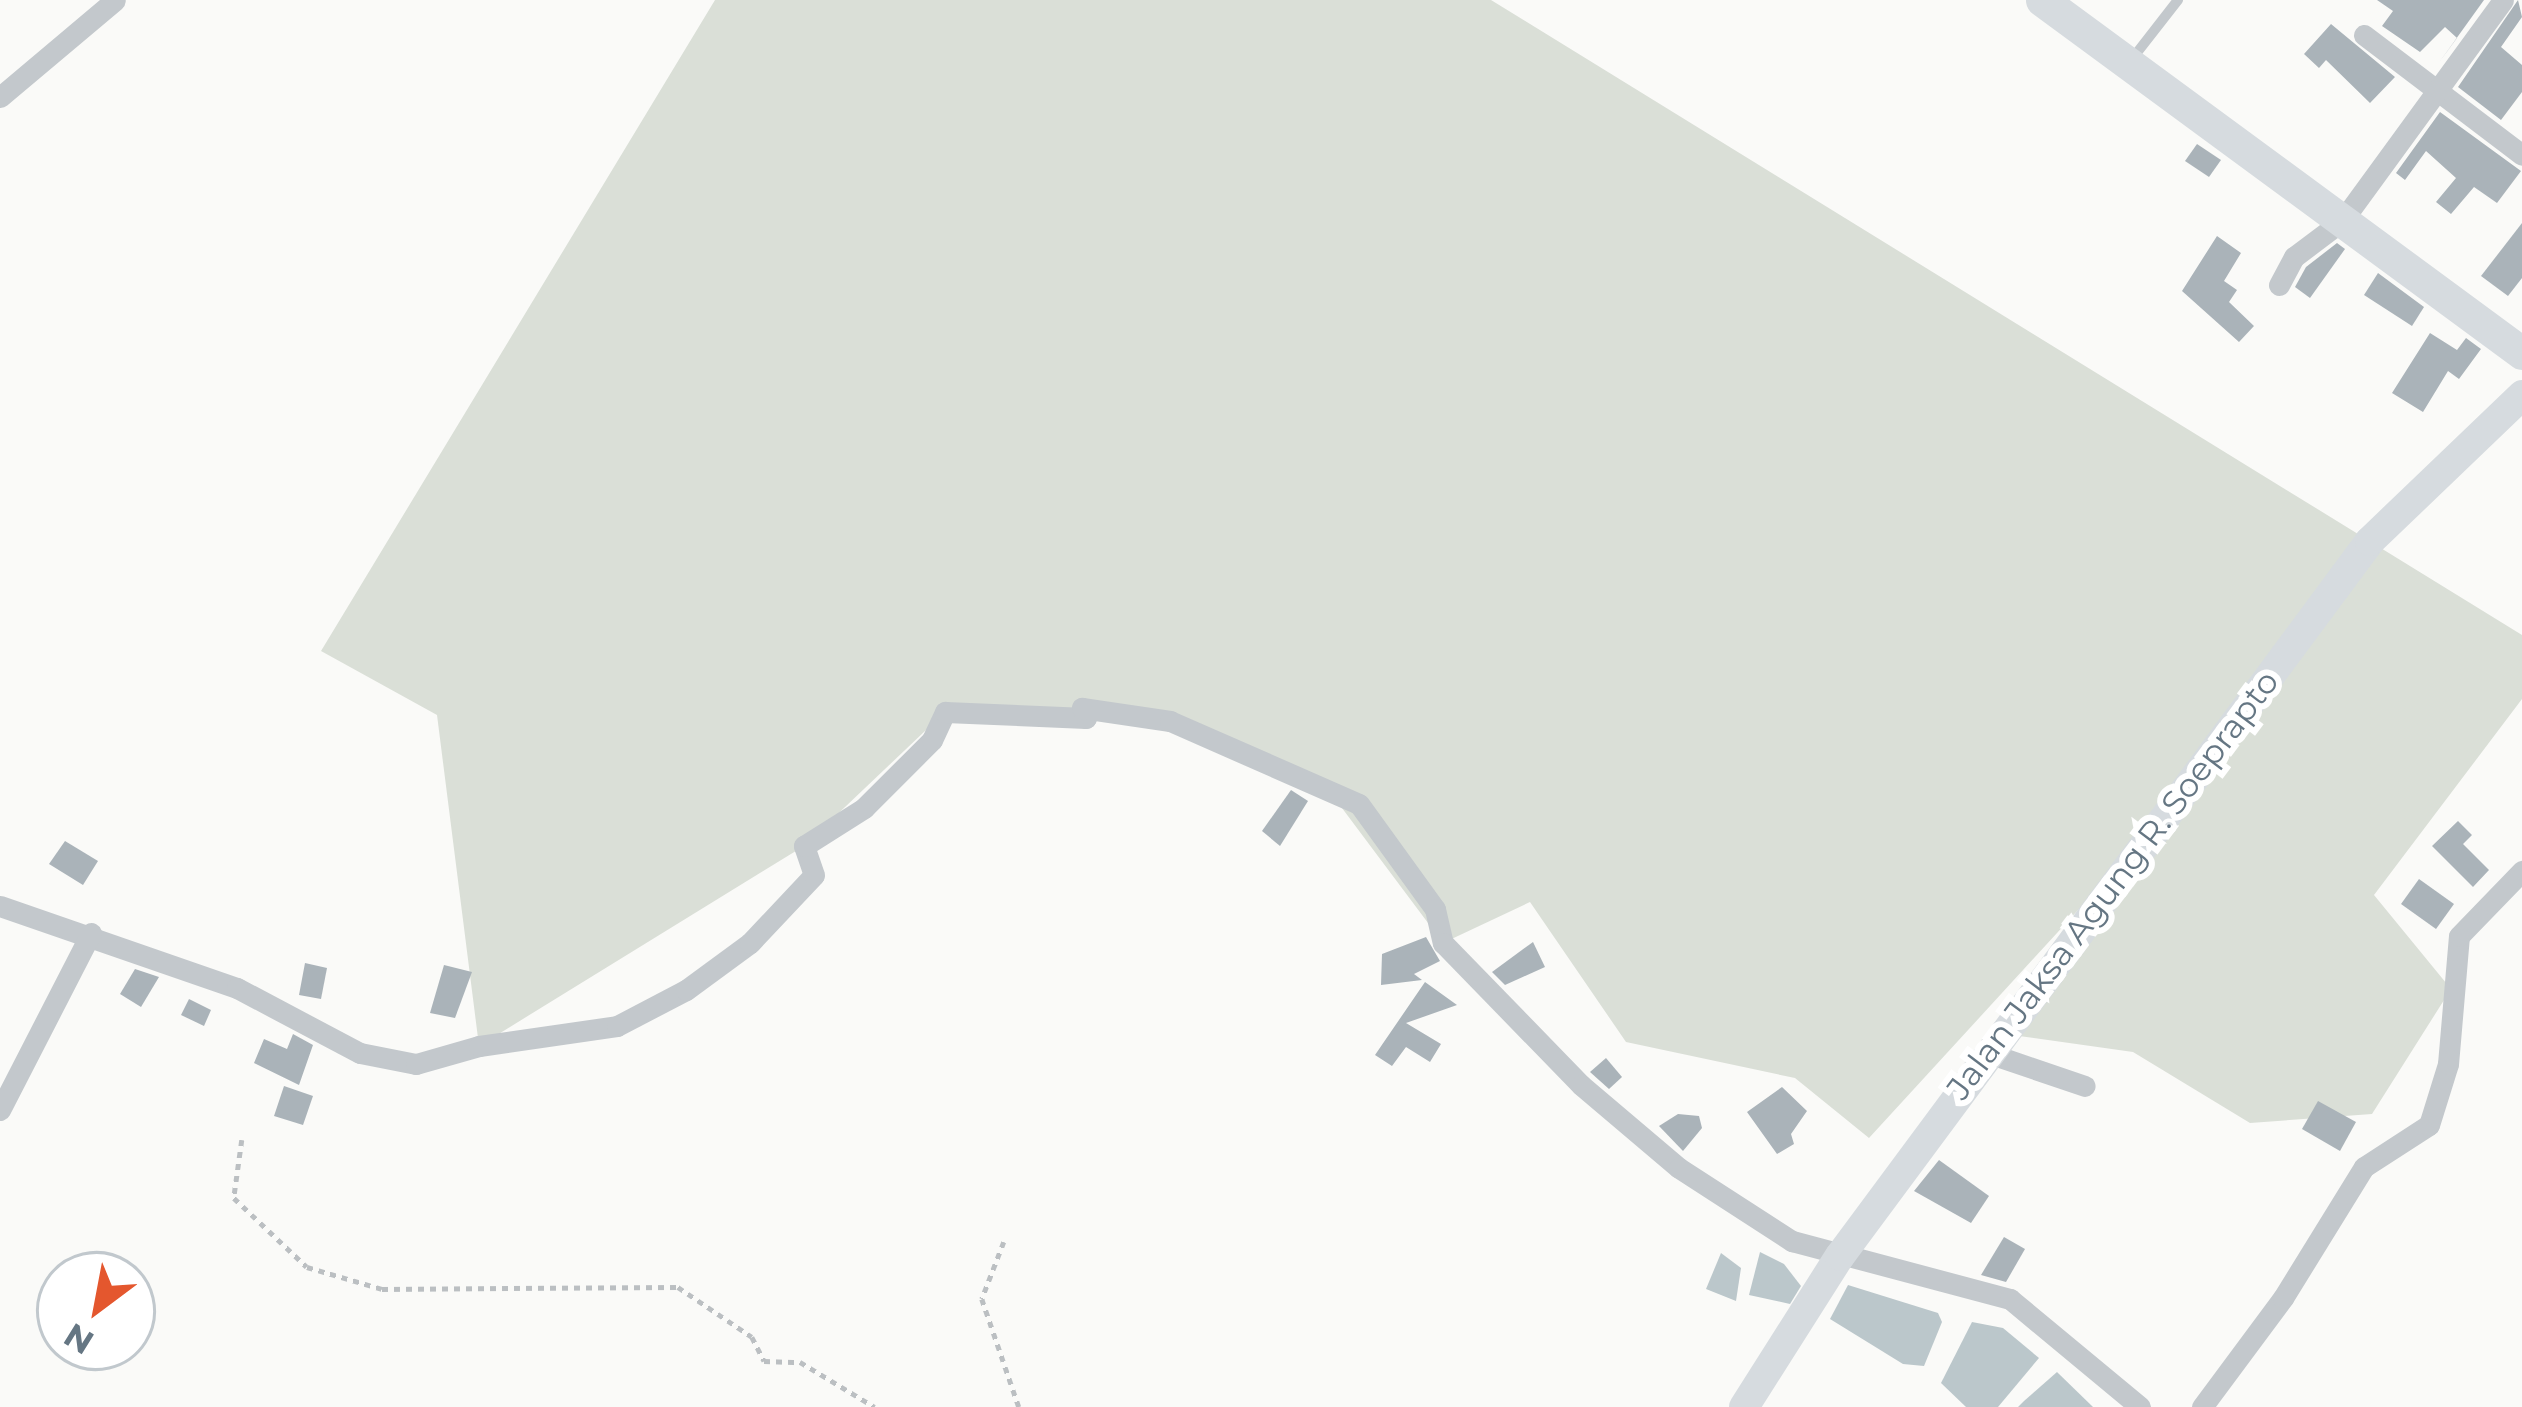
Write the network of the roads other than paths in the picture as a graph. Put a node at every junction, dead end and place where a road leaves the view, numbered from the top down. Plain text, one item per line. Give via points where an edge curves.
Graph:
1 (116, 0) edge
2 (2042, 0) edge
3 (2178, 0) edge
4 (2499, 1) edge
5 (2364, 35) dead end
6 (2130, 62) junction
7 (2438, 92) junction
8 (0, 97) edge
9 (2522, 155) edge
10 (2342, 221) junction
11 (2279, 285) dead end
12 (2522, 353) edge
13 (2522, 395) edge
14 (2522, 871) edge
15 (0, 906) edge
16 (91, 933) junction
17 (1988, 1053) junction
18 (2085, 1086) dead end
19 (0, 1110) edge
20 (1840, 1256) junction
21 (1744, 1407) edge
22 (2140, 1407) edge
23 (2202, 1407) edge

1 - 8 street
2 - 6 main road
3 - 6 lane
4 - 7 street
5 - 7 street
6 - 10 main road
7 - 9 street
7 - 10 street
10 - 11 street via 2294,257
10 - 12 main road
13 - 17 street, Jalan Jaksa Agung R. Soeprapto via 2370,541
14 - 23 street via 2459,936 2448,1064 2429,1125 2364,1167 2283,1298
15 - 16 street
16 - 19 street
16 - 20 street via 237,988 360,1053 416,1064 617,1026 750,943 814,875 804,846 864,808 932,740 945,712 1086,718 1082,708 1170,721 1359,805 1435,909 1443,943 1581,1084 1760,1225
17 - 18 street
17 - 20 street, Jalan Jaksa Agung R. Soeprapto
20 - 21 street, Jalan Jaksa Agung R. Soeprapto
20 - 22 street via 2010,1299

